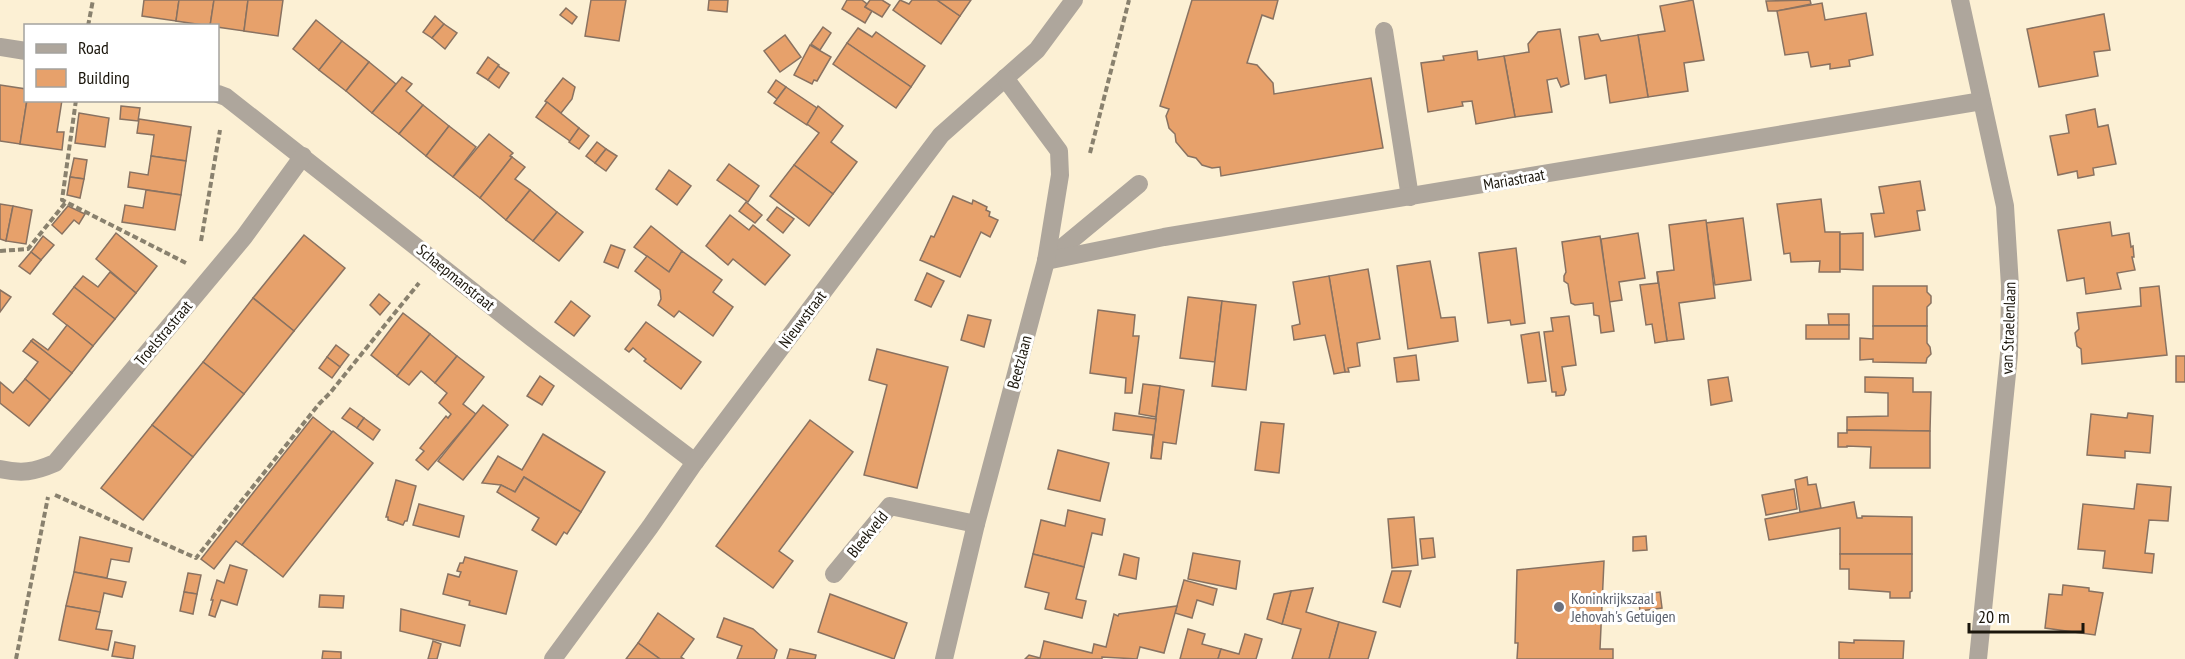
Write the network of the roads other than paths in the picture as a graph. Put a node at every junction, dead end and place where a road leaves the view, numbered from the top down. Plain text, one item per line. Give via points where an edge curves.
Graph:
1 (1074, 0) edge
2 (1960, 0) edge
3 (1384, 31) dead end
4 (0, 47) edge
5 (24, 51) edge
6 (1005, 78) junction
7 (222, 95) edge
8 (1982, 101) junction
9 (303, 156) junction
10 (1139, 184) dead end
11 (1410, 197) junction
12 (1046, 261) junction
13 (695, 462) junction
14 (0, 469) edge
15 (976, 524) junction
16 (834, 574) dead end
17 (553, 659) edge
18 (944, 659) edge
19 (1978, 659) edge

1 - 6 street, Nieuwstraat via 1037,50
2 - 8 street, van Straelenlaan
3 - 11 street
4 - 5 street
6 - 12 street, Beetzlaan via 1059,151 1060,175
6 - 13 street, Nieuwstraat via 941,135
7 - 9 street, Schaepmanstraat
8 - 11 street, Mariastraat
8 - 19 street, van Straelenlaan via 2005,206 2010,286 2009,354
9 - 13 street, Schaepmanstraat
9 - 14 street, Troelstrastraat via 244,237 204,272 55,463 20,473
10 - 12 street
11 - 12 street, Mariastraat via 1164,237
12 - 15 street, Beetzlaan
13 - 17 street, Nieuwstraat
15 - 16 street, Bleekveld via 890,506
15 - 18 street, Beetzlaan

